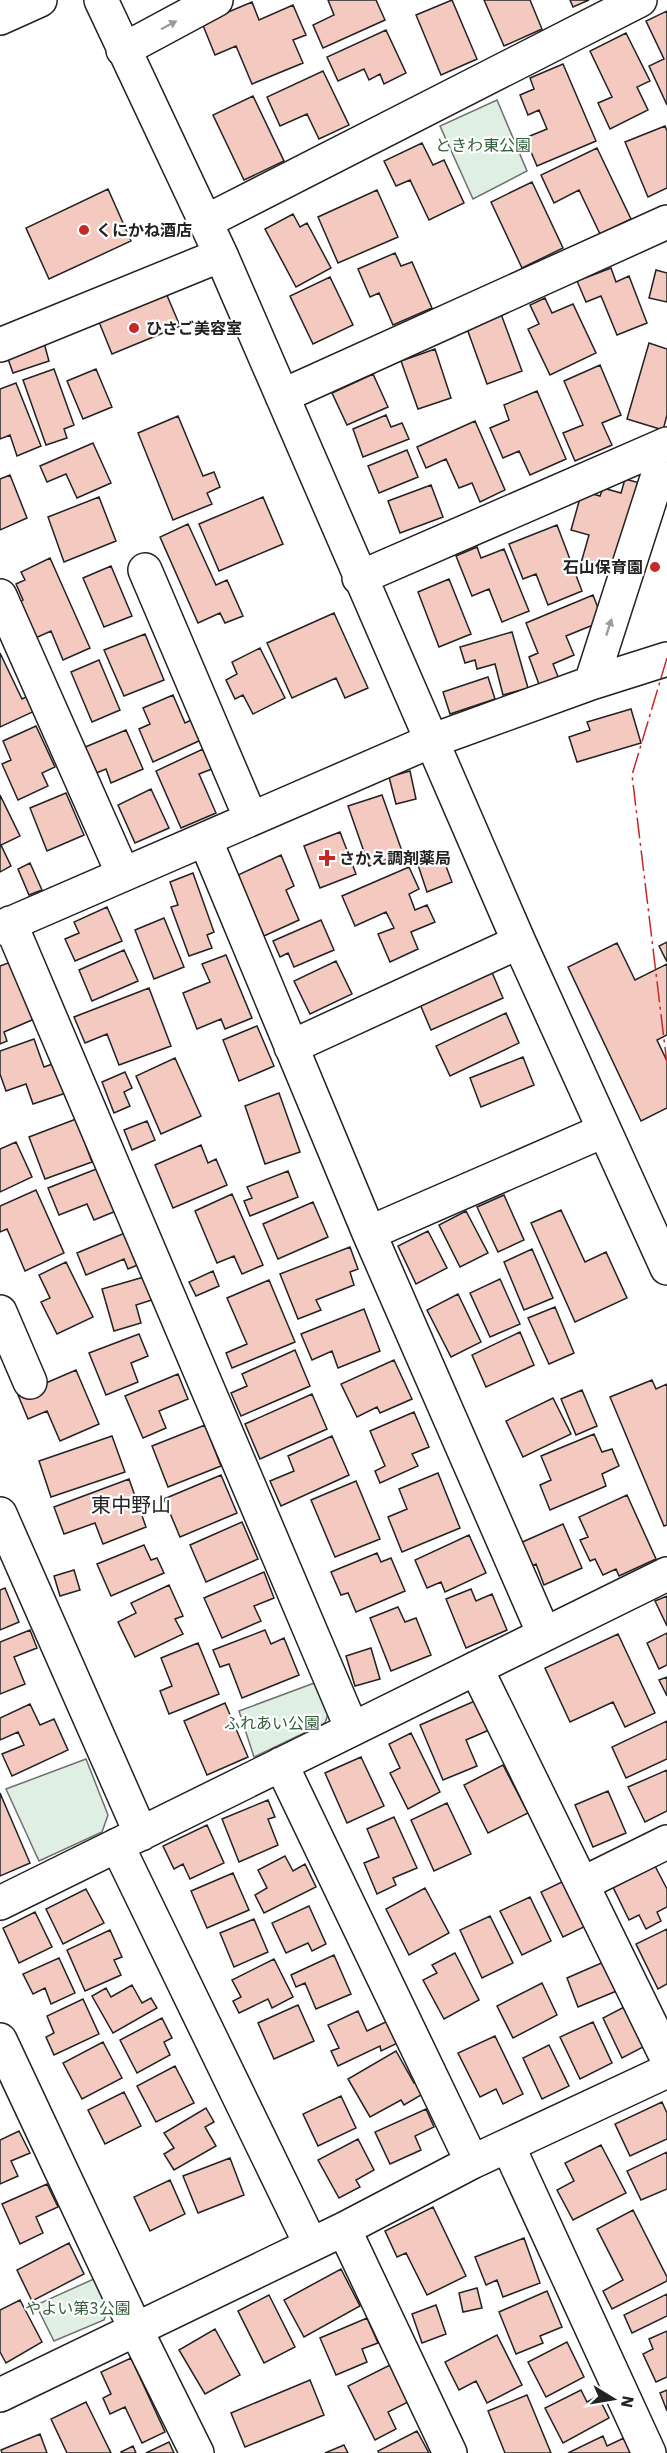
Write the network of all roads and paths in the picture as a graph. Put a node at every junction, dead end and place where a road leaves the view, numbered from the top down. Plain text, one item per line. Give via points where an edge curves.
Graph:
1 (40, 0) edge
2 (101, 0) edge
3 (216, 0) edge
4 (640, 0) edge
5 (0, 18) edge
6 (123, 50) junction
7 (205, 222) junction
8 (667, 222) edge
9 (221, 255) junction
10 (0, 345) edge
11 (282, 396) junction
12 (667, 445) edge
13 (146, 570) dead end
14 (359, 578) junction
15 (0, 597) edge
16 (667, 659) edge
17 (591, 683) junction
18 (430, 741) junction
19 (251, 819) junction
20 (205, 839) junction
21 (123, 874) junction
22 (5, 925) edge
23 (519, 942) junction
24 (291, 1047) junction
25 (603, 1131) junction
26 (369, 1233) junction
27 (667, 1268) edge
28 (0, 1312) edge
29 (30, 1382) dead end
30 (0, 1514) edge
31 (667, 1574) edge
32 (544, 1634) junction
33 (476, 1668) junction
34 (352, 1729) junction
35 (281, 1764) junction
36 (129, 1839) junction
37 (667, 1842) edge
38 (582, 1884) junction
39 (0, 1903) edge
40 (0, 2040) edge
41 (667, 2058) edge
42 (667, 2071) edge
43 (508, 2146) junction
44 (472, 2162) junction
45 (344, 2229) junction
46 (311, 2245) junction
47 (136, 2330) junction
48 (0, 2396) edge
49 (197, 2453) edge
50 (450, 2453) edge
51 (649, 2453) edge

1 - 5 street
2 - 6 street
6 -> 3 street
4 - 7 street
6 - 7 street
7 - 9 street
8 - 11 street
9 - 10 street
9 - 11 street
11 - 14 street
12 - 14 street
17 -> 12 street
13 - 19 street
14 - 18 street
15 - 21 street
16 - 17 street
17 - 18 street
18 - 19 street
18 - 23 street
19 - 20 street
20 - 21 street
20 - 24 street
21 - 22 street
22 - 34 street
23 - 24 street
23 - 25 street
24 - 26 street
25 - 26 street
25 - 27 street
26 - 32 street
28 - 29 street
30 - 36 street
31 - 32 street
32 - 33 street
33 - 34 street
33 - 38 street
34 - 35 street
35 - 36 street
35 - 44 street
36 - 39 street
36 - 46 street
37 - 38 street
38 - 41 street
40 - 47 street
42 - 43 street
43 - 44 street
43 - 51 street
44 - 45 street
45 - 46 street
45 - 50 street
46 - 47 street
47 - 48 street
47 - 49 street

